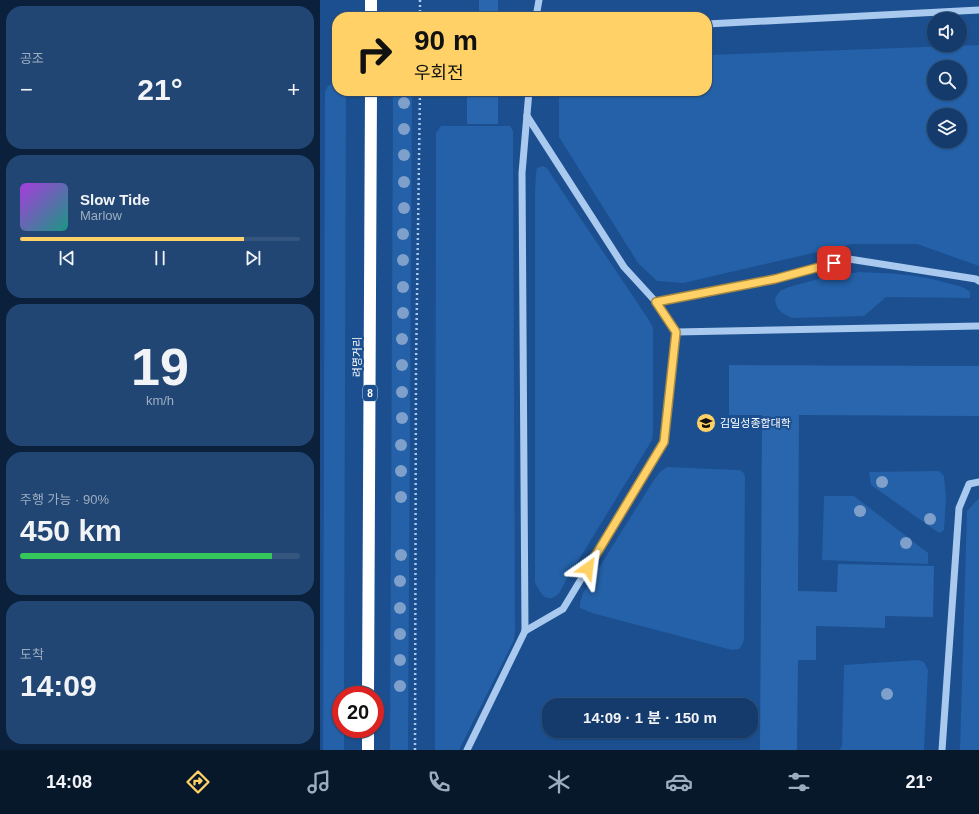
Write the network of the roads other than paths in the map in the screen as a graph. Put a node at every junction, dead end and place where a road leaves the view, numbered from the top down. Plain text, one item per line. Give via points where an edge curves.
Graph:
1 (372, 0) edge
2 (539, 0) edge
3 (979, 10) edge
4 (371, 12) edge
5 (537, 12) edge
6 (712, 24) edge
7 (371, 96) edge
8 (529, 96) edge
9 (527, 115) junction
10 (979, 280) edge
11 (656, 302) junction
12 (979, 326) edge
13 (676, 332) junction
14 (979, 482) edge
15 (525, 631) junction
16 (368, 686) edge
17 (368, 738) edge
18 (368, 750) edge
19 (467, 750) edge
20 (942, 750) edge

1 - 4 highway
2 - 5 lane
3 - 6 lane
7 - 16 highway, 려명거리 / 8
8 - 9 lane
9 - 11 lane via 624,267
9 - 15 lane via 522,173
10 - 11 lane via 849,259 775,279
11 - 13 lane
12 - 13 lane
13 - 15 lane via 664,442 563,609
14 - 20 lane via 969,484 959,508
15 - 19 lane
17 - 18 highway

